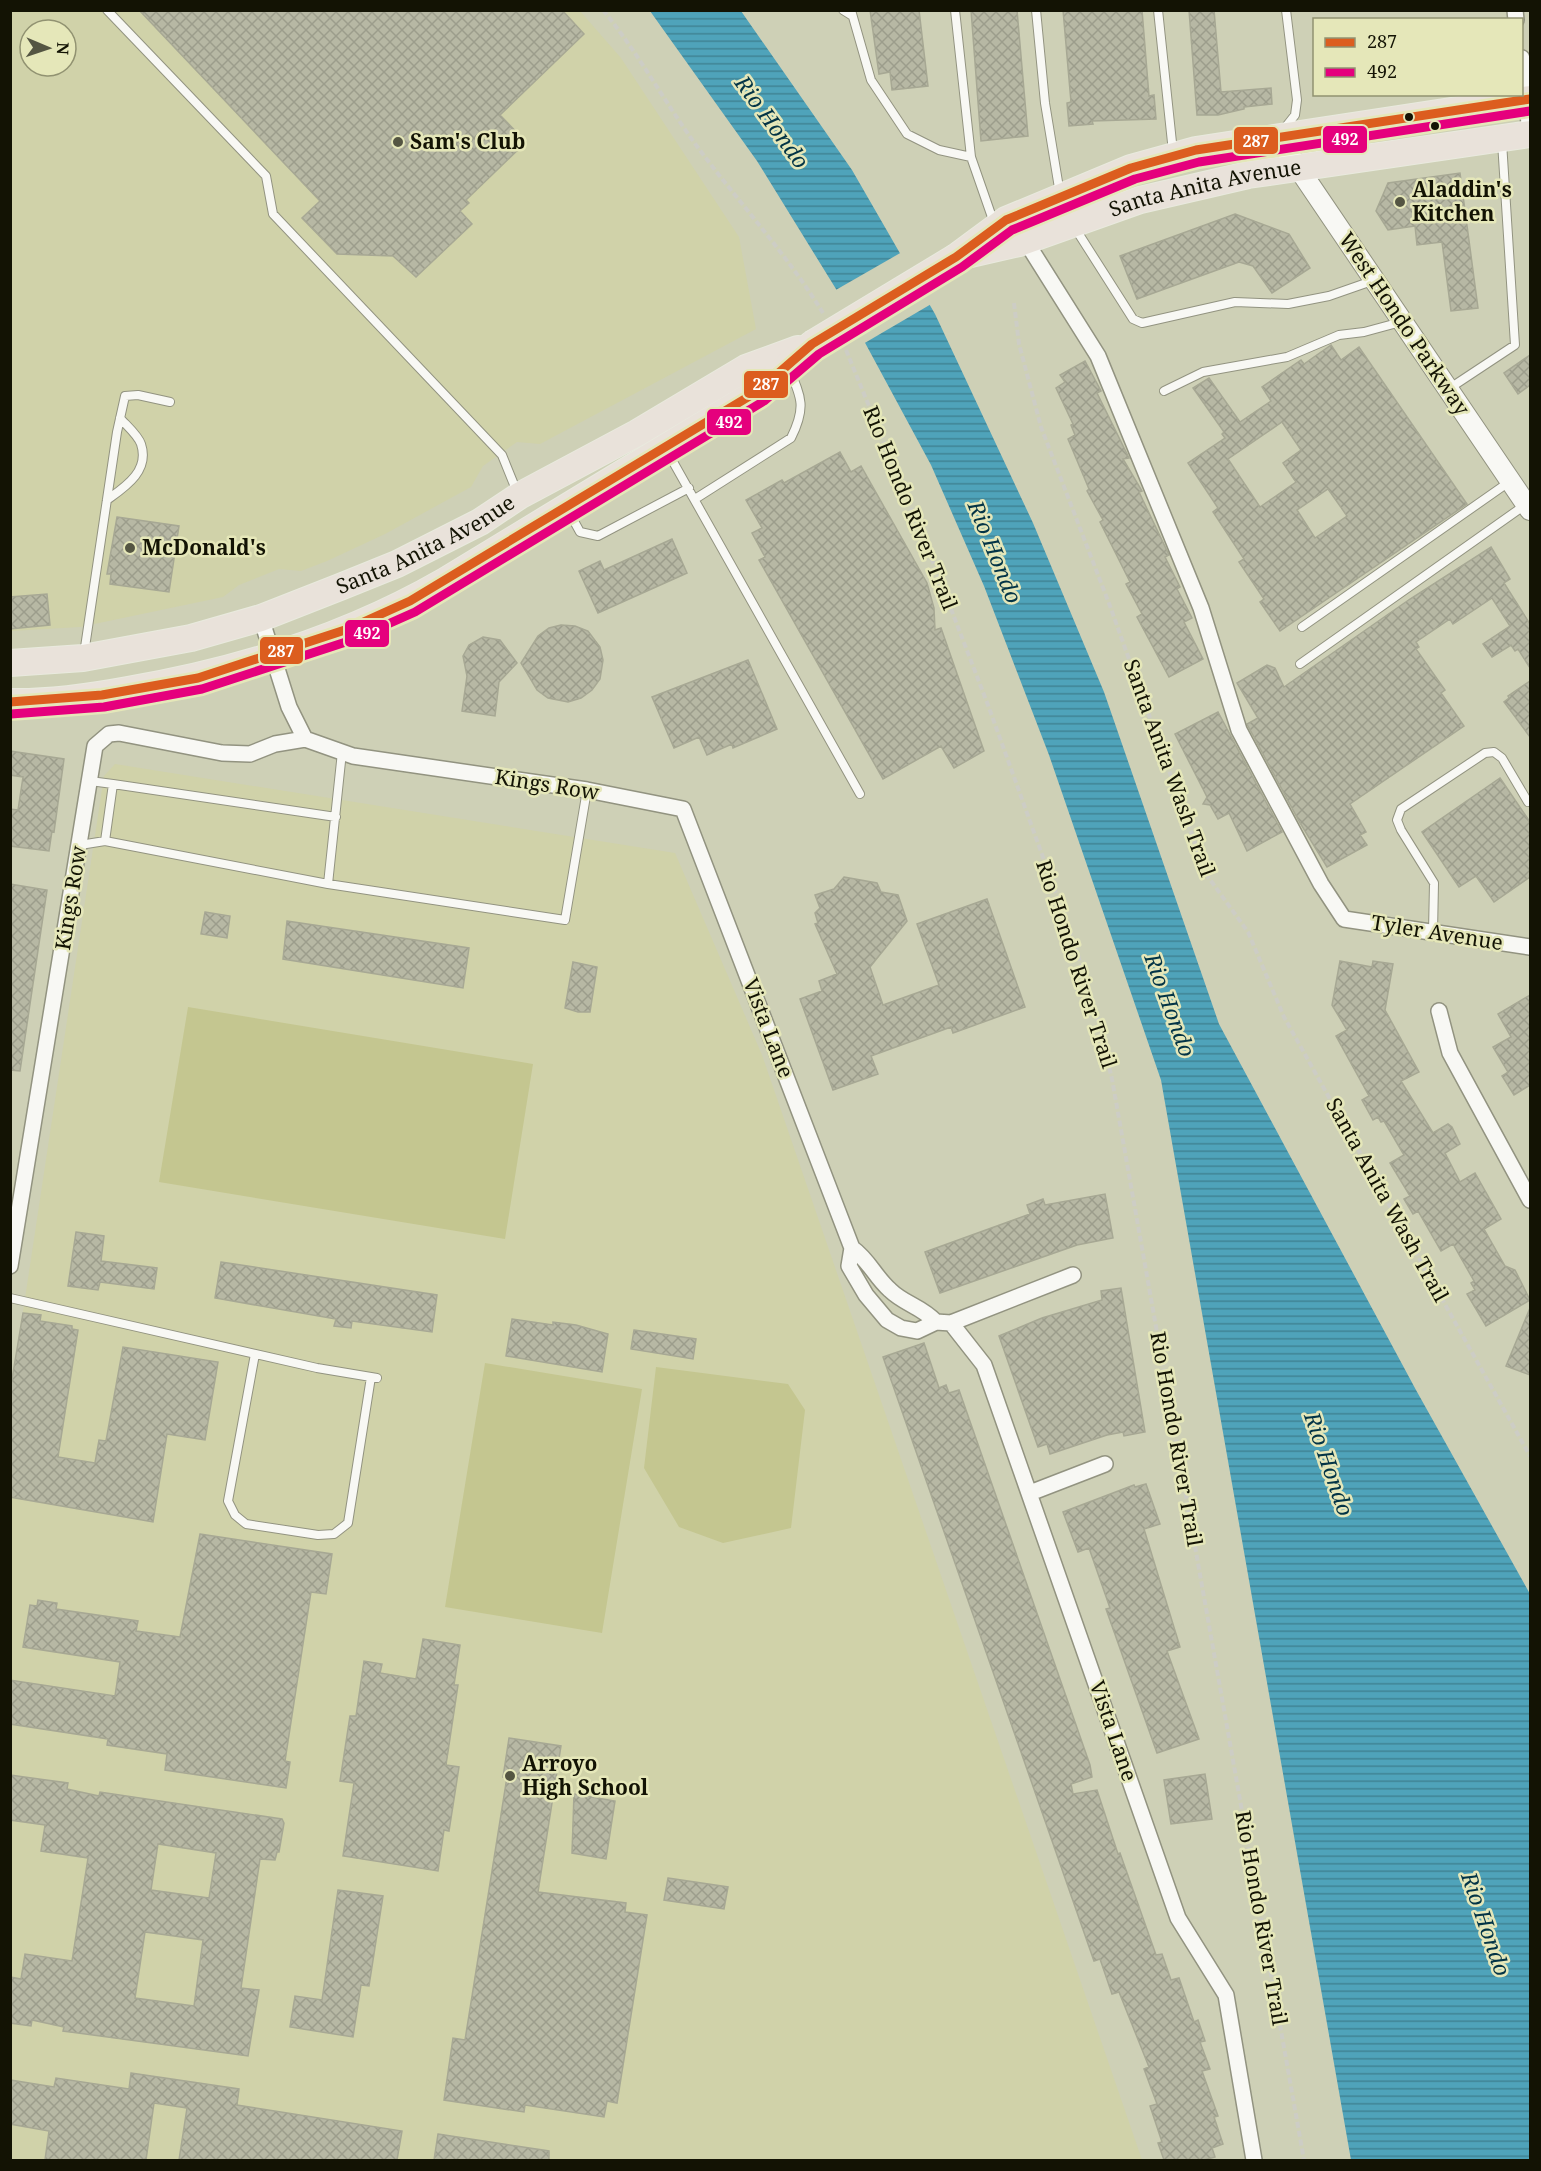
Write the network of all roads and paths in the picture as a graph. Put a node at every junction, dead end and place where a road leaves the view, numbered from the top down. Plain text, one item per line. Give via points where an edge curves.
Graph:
1 (107, 10) edge
2 (603, 10) edge
3 (843, 10) edge
4 (955, 10) edge
5 (1036, 10) edge
6 (1158, 10) edge
7 (1286, 10) edge
8 (851, 13) edge
9 (1523, 70) edge
10 (1528, 99) edge
11 (1530, 133) edge
12 (1278, 138) junction
13 (1502, 138) junction
14 (1173, 156) junction
15 (971, 157) junction
16 (1298, 167) junction
17 (1060, 196) junction
18 (1072, 224) junction
19 (1008, 238) junction
20 (1374, 280) junction
21 (1014, 303) dead end
22 (1402, 321) junction
23 (828, 322) dead end
24 (844, 348) dead end
25 (785, 360) junction
26 (1449, 389) junction
27 (1164, 391) dead end
28 (170, 402) dead end
29 (120, 418) junction
30 (660, 434) junction
31 (1510, 481) junction
32 (688, 488) junction
33 (519, 496) junction
34 (695, 499) junction
35 (107, 500) junction
36 (1528, 507) edge
37 (567, 508) junction
38 (446, 581) junction
39 (261, 618) junction
40 (1302, 627) dead end
41 (272, 656) junction
42 (83, 658) junction
43 (10, 663) edge
44 (1300, 664) dead end
45 (10, 702) edge
46 (305, 739) junction
47 (342, 752) junction
48 (90, 781) junction
49 (113, 784) junction
50 (587, 790) junction
51 (860, 794) dead end
52 (1528, 802) dead end
53 (683, 809) joint
54 (336, 817) junction
55 (105, 841) junction
56 (80, 845) junction
57 (328, 884) junction
58 (1433, 932) junction
59 (1530, 947) edge
60 (1439, 1011) dead end
61 (1530, 1200) edge
62 (852, 1248) junction
63 (10, 1266) edge
64 (1072, 1275) dead end
65 (10, 1298) edge
66 (944, 1322) junction
67 (255, 1354) junction
68 (1530, 1456) edge
69 (1105, 1464) dead end
70 (1030, 1492) junction
71 (1254, 2160) edge
72 (1304, 2160) edge

1 - 33 lane via 266,176 273,214 502,455
2 - 23 path via 703,154 747,208
3 - 8 lane
4 - 15 lane
5 - 17 lane
6 - 14 lane
7 - 12 lane via 1297,100 1295,115
8 - 15 lane via 871,80 907,134 939,150
9 - 10 street
10 - 11 street
10 - 12 main road, Santa Anita Avenue
11 - 13 main road, Santa Anita Avenue
12 - 14 main road, Santa Anita Avenue
12 - 16 street, West Hondo Parkway
13 - 16 main road, Santa Anita Avenue
13 - 26 lane via 1515,345
14 - 17 main road, Santa Anita Avenue
15 - 19 lane
16 - 18 main road, Santa Anita Avenue via 1140,200
16 - 20 street, West Hondo Parkway
17 - 19 main road, Santa Anita Avenue via 1006,220
18 - 19 main road, Santa Anita Avenue
18 - 20 lane via 1133,319 1142,322 1235,302 1288,304 1329,296
19 - 25 main road, Santa Anita Avenue, bridge via 956,257
19 - 58 street, Tyler Avenue via 1098,356 1201,608 1239,730 1321,884 1344,918
20 - 22 street, West Hondo Parkway
21 - 68 path, Santa Anita Wash Trail via 1019,344 1037,416 1206,874 1248,932 1284,1017
22 - 26 street, West Hondo Parkway
22 - 27 lane via 1339,335 1287,357 1203,372
24 - 72 path, Rio Hondo River Trail via 988,705 1095,1008 1112,1079
25 - 30 main road, Santa Anita Avenue via 758,391
25 - 34 lane via 801,396 798,423 791,438
26 - 31 street, West Hondo Parkway
28 - 29 lane via 125,396
29 - 35 lane
29 - 35 lane via 141,443 141,465 134,480
30 - 32 lane
30 - 33 main road, Santa Anita Avenue
30 - 37 main road, Santa Anita Avenue
31 - 36 street, West Hondo Parkway
31 - 40 lane
32 - 34 lane
32 - 37 lane via 598,536 580,532
33 - 38 main road via 507,524 458,560
33 - 39 main road, Santa Anita Avenue via 480,522 397,564
34 - 51 lane
35 - 42 lane
36 - 44 lane
37 - 38 main road, Santa Anita Avenue
38 - 41 main road, Santa Anita Avenue via 348,630
39 - 41 street
39 - 42 main road, Santa Anita Avenue via 191,638
41 - 45 main road, Santa Anita Avenue via 198,678 102,695
41 - 46 street via 289,707
42 - 43 main road, Santa Anita Avenue
46 - 47 street, Kings Row
46 - 48 street, Kings Row via 275,744 250,754 109,734 95,746
47 - 50 street, Kings Row
47 - 54 lane
48 - 49 lane
48 - 56 street, Kings Row
49 - 54 lane
49 - 55 lane
50 - 53 street, Kings Row
50 - 57 lane via 566,920
52 - 58 lane via 1502,758 1494,752 1485,753 1401,809 1397,820 1401,830 1434,883
53 - 62 street, Vista Lane
54 - 57 lane
55 - 56 lane
55 - 57 lane
56 - 63 street, Kings Row
58 - 59 street, Tyler Avenue
60 - 61 street via 1450,1053
62 - 66 street, Vista Lane via 865,1257 890,1291
62 - 66 street, Vista Lane via 849,1266 887,1320 917,1331
64 - 66 street
65 - 67 lane
66 - 70 street, Vista Lane via 984,1365
67 - 67 lane via 374,1378 348,1523 334,1534 246,1524 235,1515 228,1501
69 - 70 street
70 - 71 street, Vista Lane via 1178,1918 1226,1995

